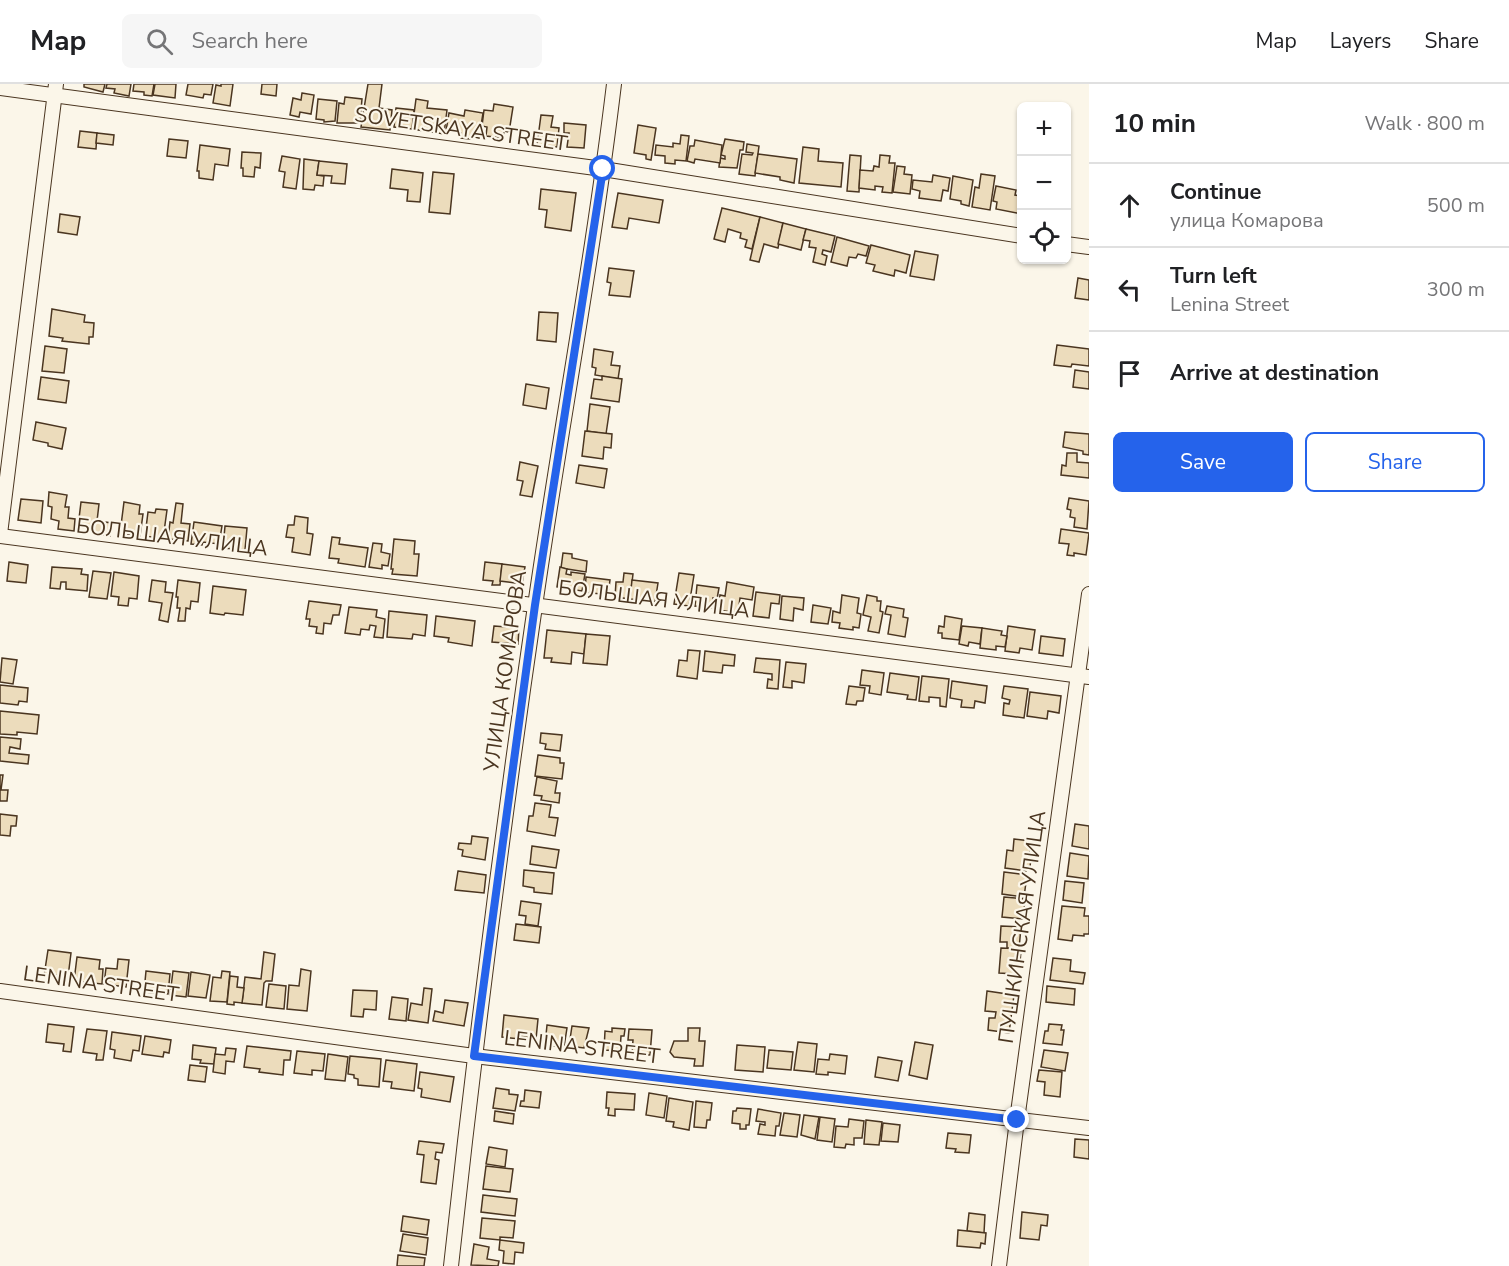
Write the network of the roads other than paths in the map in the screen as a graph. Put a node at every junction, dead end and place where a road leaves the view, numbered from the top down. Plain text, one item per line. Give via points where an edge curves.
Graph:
1 (614, 84) edge
2 (0, 88) edge
3 (55, 90) edge
4 (603, 169) junction
5 (1017, 235) edge
6 (1071, 245) edge
7 (1089, 247) edge
8 (0, 535) edge
9 (1089, 594) edge
10 (535, 605) junction
11 (1083, 676) edge
12 (0, 991) edge
13 (474, 1056) junction
14 (1017, 1120) junction
15 (1089, 1128) edge
16 (451, 1266) edge
17 (999, 1266) edge

1 - 4 street, УЛИЦА КОМАРОВА
2 - 3 street, SOVETSKAYA STREET
3 - 4 street, SOVETSKAYA STREET
3 - 8 street
4 - 5 street, SOVETSKAYA STREET
4 - 10 street, УЛИЦА КОМАРОВА
6 - 7 street
8 - 10 street, БОЛЬШАЯ УЛИЦА
9 - 11 street, ПУШКИНСКАЯ УЛИЦА
10 - 11 street, БОЛЬШАЯ УЛИЦА
10 - 13 street, УЛИЦА КОМАРОВА
11 - 14 street, ПУШКИНСКАЯ УЛИЦА
12 - 13 street, LENINA STREET
13 - 14 street, LENINA STREET
13 - 16 street, УЛИЦА КОМАРОВА
14 - 15 street, LENINA STREET
14 - 17 street, ПУШКИНСКАЯ УЛИЦА

